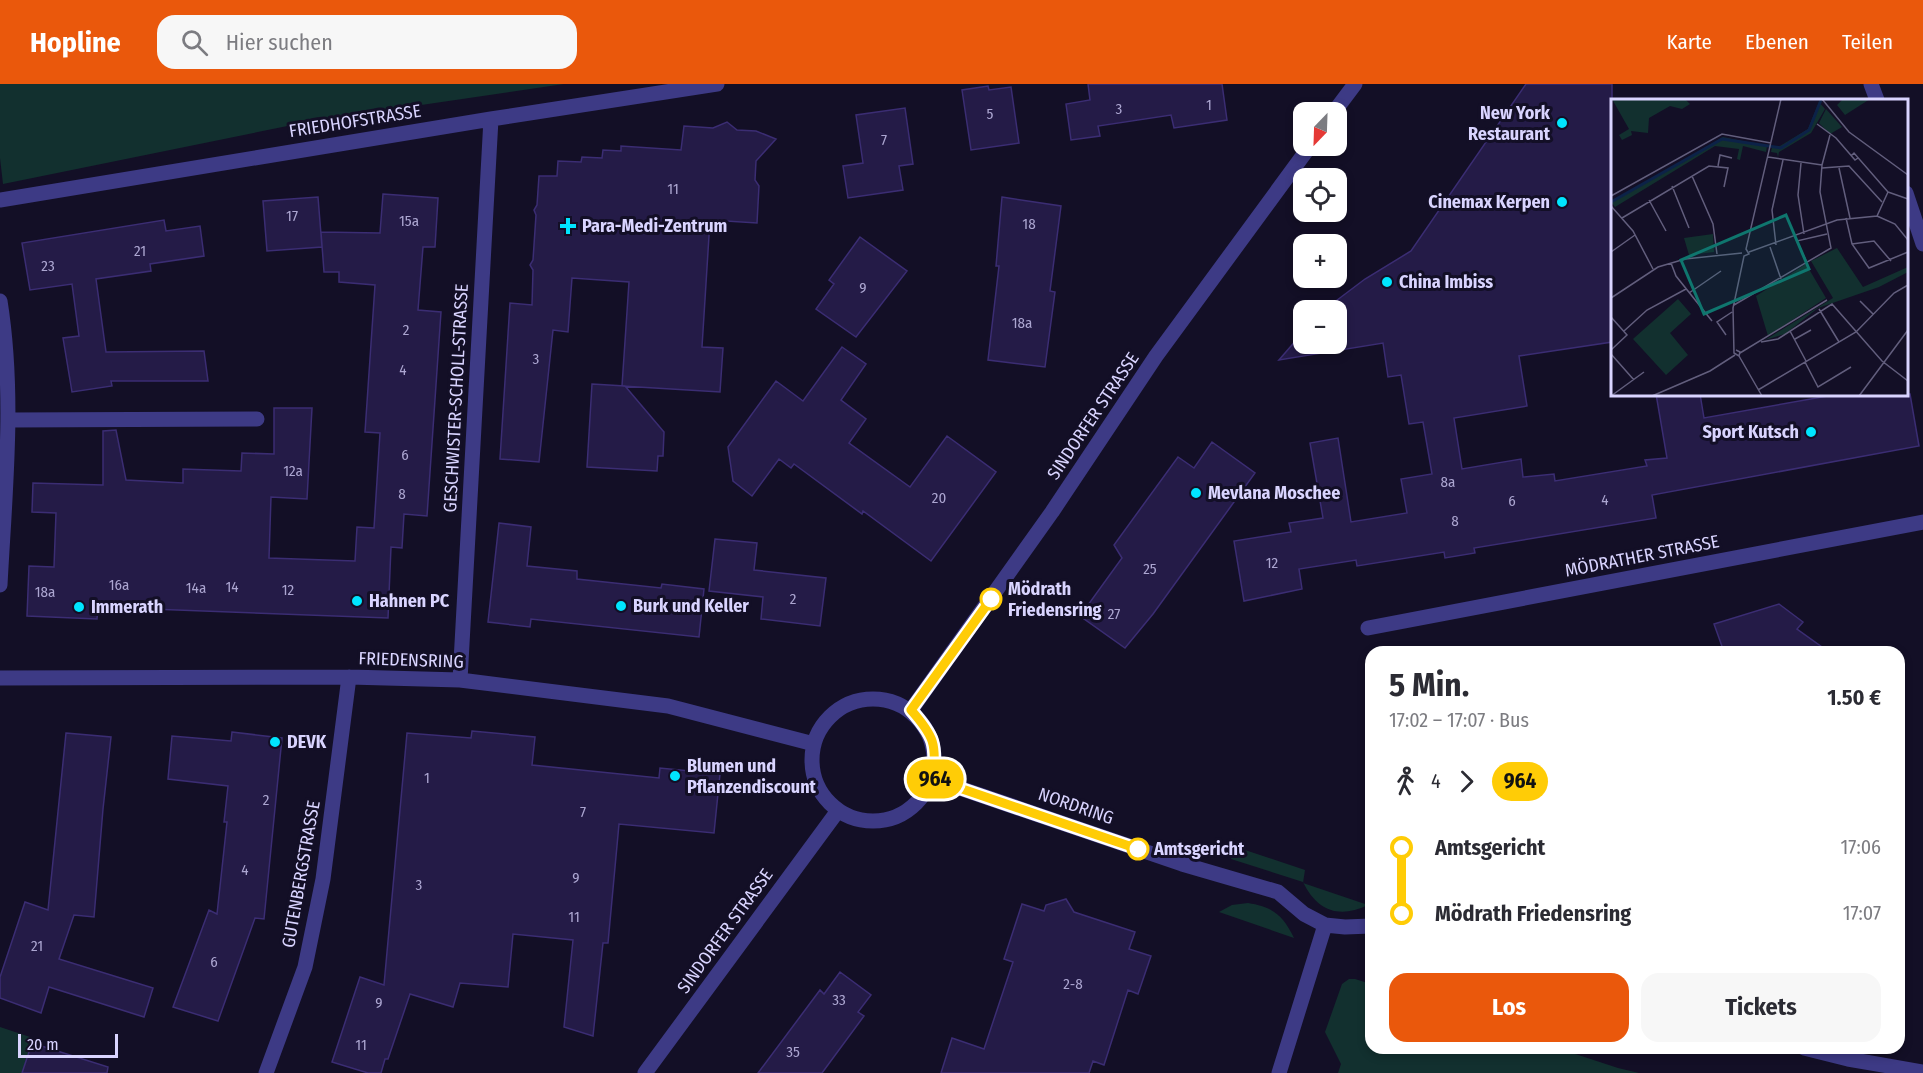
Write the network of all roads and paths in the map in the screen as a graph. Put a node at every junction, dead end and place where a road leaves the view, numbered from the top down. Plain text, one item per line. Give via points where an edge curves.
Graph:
1 (717, 84) edge
2 (1355, 84) edge
3 (1871, 84) edge
4 (1876, 99) edge
5 (1342, 102) edge
6 (492, 119) junction
7 (1303, 156) edge
8 (1908, 199) edge
9 (0, 201) edge
10 (1923, 244) edge
11 (0, 301) edge
12 (257, 419) dead end
13 (9, 420) junction
14 (1923, 522) edge
15 (0, 585) edge
16 (1368, 628) dead end
17 (349, 676) junction
18 (0, 678) edge
19 (460, 680) junction
20 (911, 710) junction
21 (814, 744) junction
22 (933, 779) junction
23 (837, 812) junction
24 (1325, 925) junction
25 (1365, 926) edge
26 (1828, 1054) edge
27 (1923, 1072) edge
28 (266, 1073) edge
29 (645, 1073) edge
30 (1279, 1073) edge

1 - 6 street, FRIEDHOFSTRASSE
2 - 5 street
3 - 4 street
6 - 9 street, FRIEDHOFSTRASSE
6 - 19 street, GESCHWISTER-SCHOLL-STRASSE
7 - 20 street, SINDORFER STRASSE via 1156,356 1045,522
8 - 10 street
11 - 13 street
12 - 13 street
13 - 15 street
14 - 16 street, MÖDRATHER STRASSE
17 - 18 street, FRIEDENSRING
17 - 19 street, FRIEDENSRING
17 - 28 street, GUTENBERGSTRASSE via 323,879 304,966
19 - 21 street, FRIEDENSRING via 668,706
20 - 21 street via 871,697 832,712
20 - 22 street via 928,729 936,753
21 - 23 street via 811,772 820,795
22 - 23 street via 911,810 884,820 874,823
22 - 24 street, NORDRING via 1182,864 1278,892 1304,914
23 - 29 street, SINDORFER STRASSE
24 - 25 street, NORDRING
24 - 30 street
26 - 27 street

